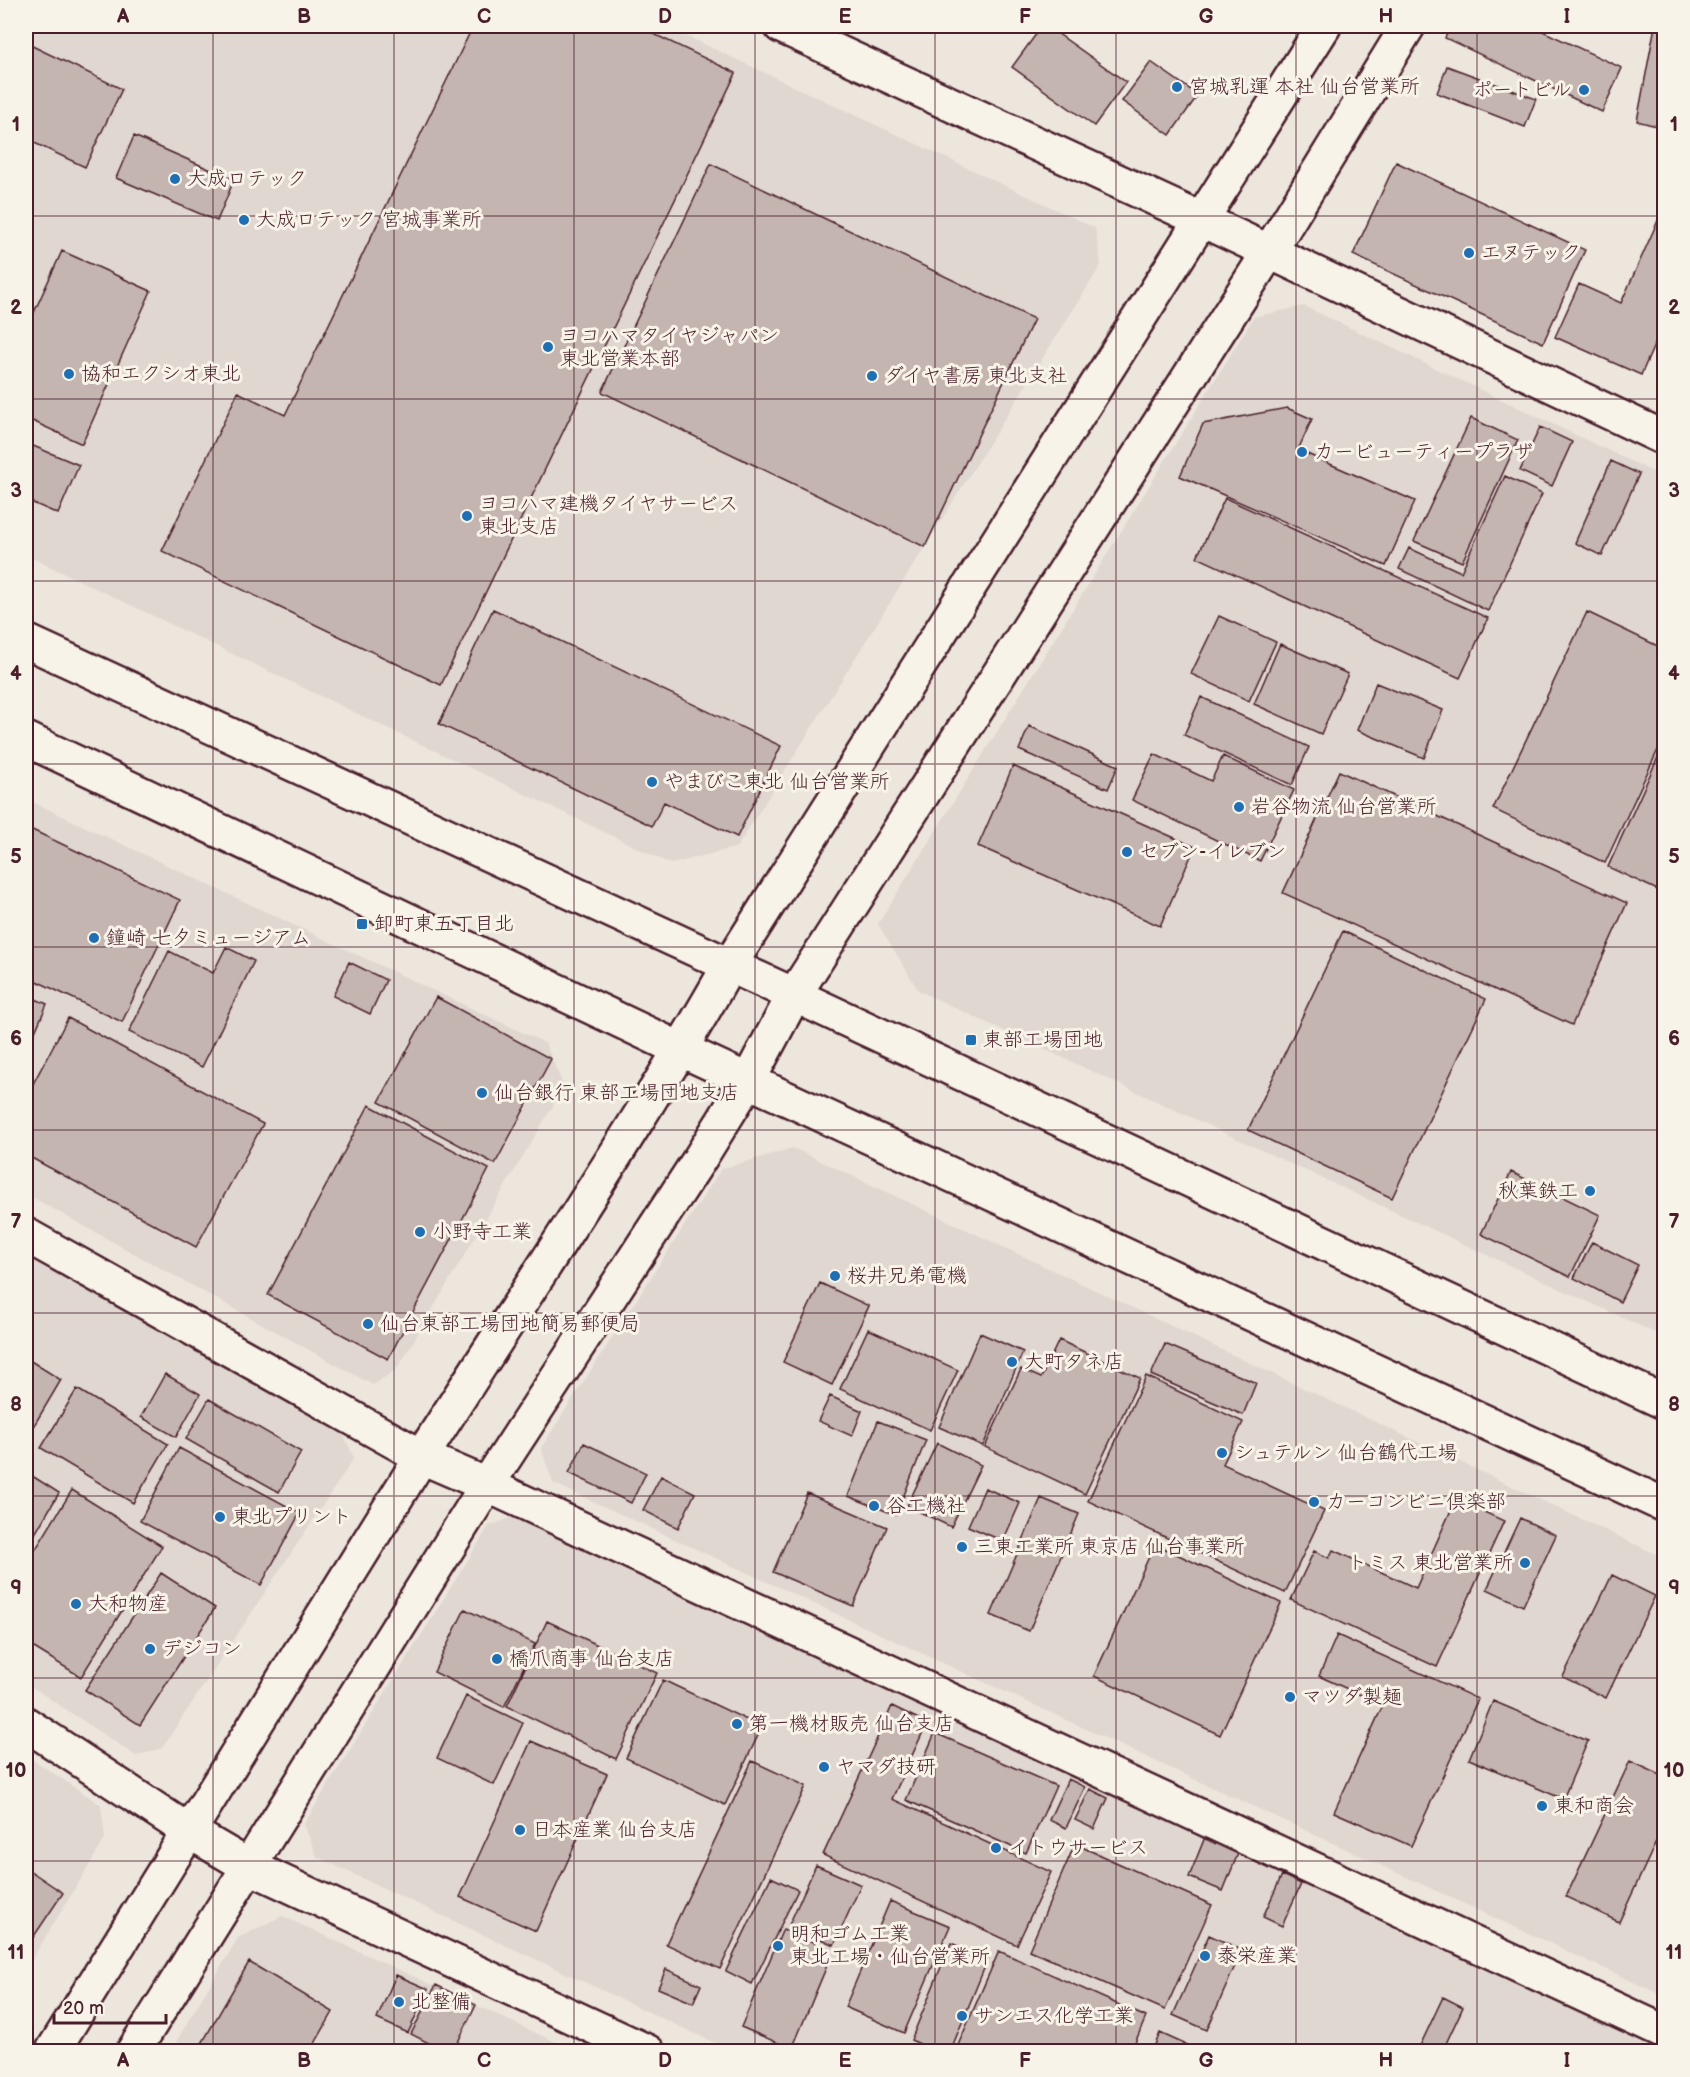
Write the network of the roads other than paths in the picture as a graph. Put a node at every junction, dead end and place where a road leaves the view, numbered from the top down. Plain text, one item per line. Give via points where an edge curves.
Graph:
1 (781, 26) edge
2 (1324, 26) edge
3 (1408, 26) edge
4 (1202, 220) junction
5 (1269, 252) junction
6 (1665, 438) edge
7 (26, 641) edge
8 (26, 739) edge
9 (729, 966) junction
10 (794, 995) junction
11 (682, 1050) junction
12 (748, 1081) junction
13 (26, 1235) edge
14 (1665, 1402) edge
15 (422, 1457) junction
16 (487, 1485) junction
17 (1665, 1505) edge
18 (26, 1724) edge
19 (190, 1832) junction
20 (248, 1866) junction
21 (1665, 2032) edge
22 (52, 2052) edge
23 (133, 2052) edge
24 (648, 2052) edge

1 - 4 street
2 - 4 street
3 - 5 street
4 - 5 street
4 - 9 street
5 - 6 street
5 - 10 street
7 - 9 street
8 - 11 street
9 - 10 street
9 - 11 street
10 - 12 street
10 - 14 street
11 - 12 street
11 - 15 street
12 - 16 street
12 - 17 street
13 - 15 street
15 - 16 street
15 - 19 street
16 - 20 street
16 - 21 street
18 - 19 street
19 - 20 street
19 - 22 street
20 - 23 street
20 - 24 street

